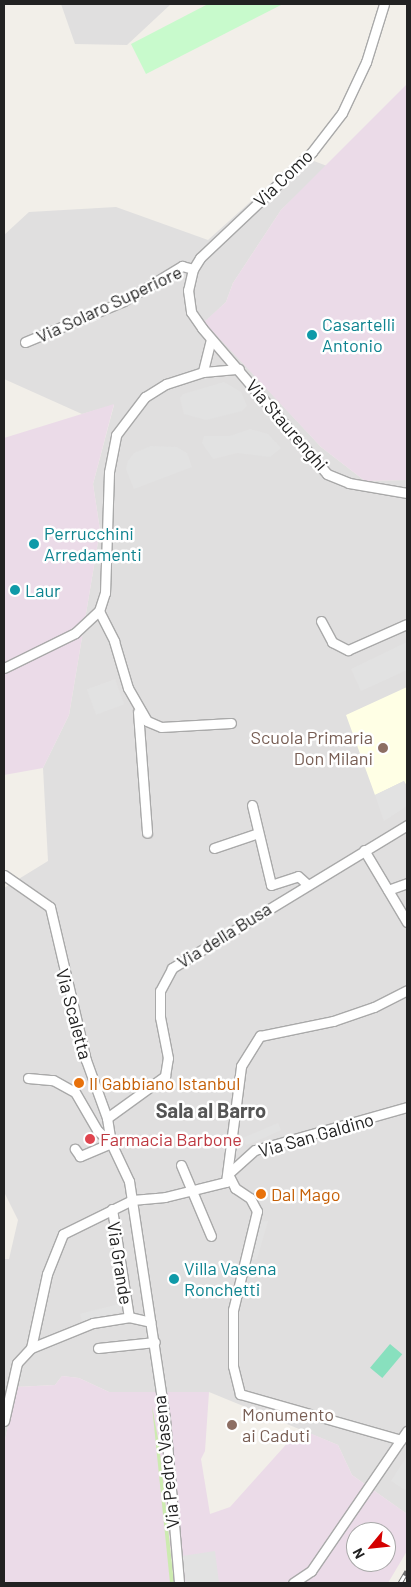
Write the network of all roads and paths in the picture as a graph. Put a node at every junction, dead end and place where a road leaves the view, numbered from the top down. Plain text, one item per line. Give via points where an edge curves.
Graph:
1 (384, 4) edge
2 (192, 269) junction
3 (211, 338) junction
4 (25, 342) dead end
5 (239, 369) junction
6 (204, 372) junction
7 (407, 492) edge
8 (99, 611) junction
9 (321, 621) dead end
10 (407, 624) edge
11 (4, 668) edge
12 (137, 709) junction
13 (231, 723) dead end
14 (252, 805) dead end
15 (407, 825) edge
16 (147, 833) dead end
17 (258, 833) junction
18 (214, 848) dead end
19 (364, 850) junction
20 (4, 875) edge
21 (407, 883) edge
22 (307, 884) junction
23 (388, 890) junction
24 (407, 922) edge
25 (407, 990) edge
26 (28, 1078) dead end
27 (407, 1107) edge
28 (107, 1118) junction
29 (111, 1143) junction
30 (74, 1149) dead end
31 (181, 1165) dead end
32 (228, 1174) junction
33 (191, 1191) junction
34 (132, 1200) junction
35 (112, 1209) junction
36 (211, 1236) dead end
37 (129, 1317) junction
38 (150, 1322) junction
39 (155, 1342) junction
40 (31, 1348) junction
41 (98, 1348) dead end
42 (4, 1394) edge
43 (8, 1403) junction
44 (4, 1421) edge
45 (407, 1431) edge
46 (401, 1440) junction
47 (179, 1583) edge
48 (293, 1583) edge

1 - 2 street, Via Como via 366,62 342,113 312,152
2 - 3 street via 188,290 191,312
2 - 4 street, Via Solaro Superiore via 182,266 124,301
3 - 5 street, Via Staurenghi
3 - 6 street
5 - 6 street
5 - 7 street, Via Staurenghi via 328,474 349,483
6 - 8 street via 166,384 145,397 116,435 109,472 105,593
8 - 11 street via 74,633
8 - 12 street
9 - 10 street via 332,642 348,650
12 - 13 street via 147,721 161,727
12 - 16 street
14 - 17 street, Via della Busa
15 - 19 street, Via della Busa
17 - 18 street
17 - 22 street, Via della Busa via 271,885 298,876
19 - 22 street, Via della Busa
19 - 23 street
20 - 28 street, Via Scaletta via 50,907 86,1060
21 - 23 street
22 - 28 street, Via della Busa via 172,968 160,991 160,1017 168,1058 165,1076
23 - 24 street
25 - 32 street via 374,1008 333,1021 260,1036 241,1066
26 - 29 street via 53,1080 75,1092 97,1130
27 - 32 street, Via San Galdino via 255,1150
28 - 29 street, Via Pedro Vasena
29 - 30 street via 80,1156
29 - 34 street, Via Pedro Vasena via 128,1181
31 - 33 street
32 - 33 street, Via San Galdino via 226,1182
32 - 46 street via 235,1188 250,1198 257,1211 233,1310 236,1385 240,1394
33 - 34 street, Via San Galdino
33 - 36 street
34 - 35 street
34 - 38 street, Via Pedro Vasena
35 - 37 street, Via Grande
35 - 40 street via 63,1234 47,1274
37 - 38 street
37 - 40 street via 93,1323
38 - 39 street, Via Pedro Vasena
39 - 41 street
39 - 47 street, Via Pedro Vasena
40 - 43 street via 17,1363
42 - 43 street
43 - 44 street
45 - 46 street
46 - 48 street via 311,1571

